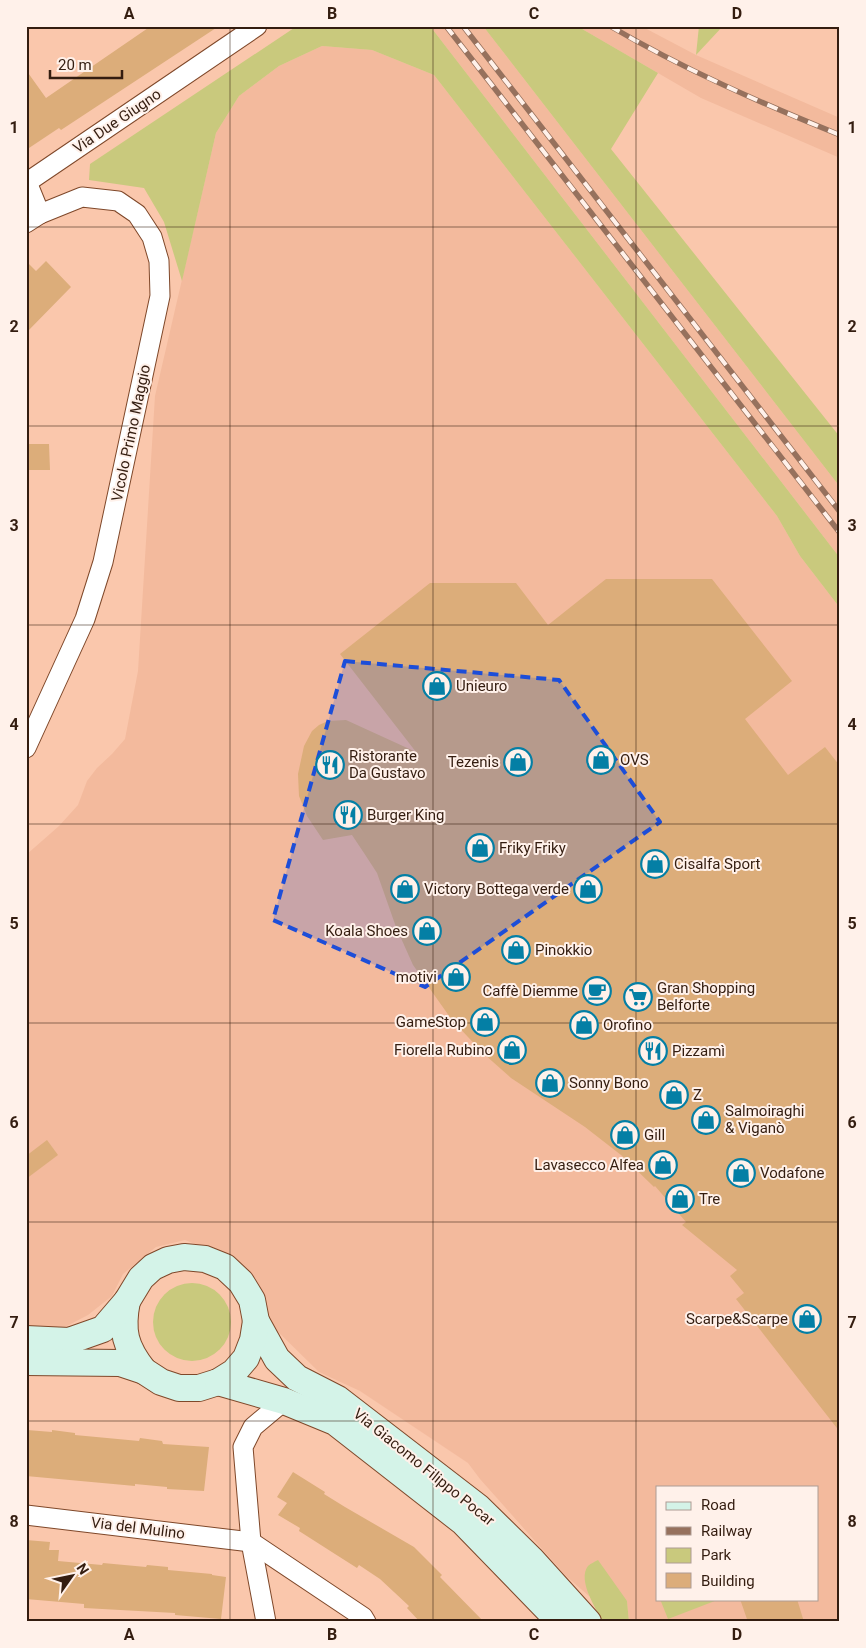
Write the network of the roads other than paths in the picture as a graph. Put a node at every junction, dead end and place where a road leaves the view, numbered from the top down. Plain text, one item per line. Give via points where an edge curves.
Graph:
1 (257, 26) edge
2 (27, 183) edge
3 (33, 219) edge
4 (26, 748) edge
5 (127, 1301) junction
6 (256, 1322) junction
7 (26, 1340) edge
8 (26, 1362) edge
9 (144, 1371) junction
10 (218, 1382) junction
11 (284, 1401) junction
12 (26, 1515) edge
13 (250, 1542) junction
14 (266, 1622) edge
15 (366, 1622) edge
16 (560, 1622) edge
17 (588, 1622) edge

1 - 2 street, Via Due Giugno
2 - 3 street, Vicolo Primo Maggio
3 - 4 street, Vicolo Primo Maggio via 82,197 118,201 137,214 152,237 159,261 160,296 103,562 84,618
5 - 6 main road, Via Giacomo Filippo Pocar via 141,1278 153,1267 184,1257 206,1259 225,1267 241,1282 252,1300
5 - 7 main road, Via Giacomo Filippo Pocar via 103,1329 69,1341
5 - 9 main road, Via Giacomo Filippo Pocar via 123,1320 125,1338 132,1356
6 - 10 main road, Via Giacomo Filippo Pocar via 246,1358 234,1372
6 - 17 main road, Via Giacomo Filippo Pocar via 277,1359 297,1378 338,1399 478,1507
8 - 9 main road, Via Giacomo Filippo Pocar via 120,1363
9 - 10 main road, Via Giacomo Filippo Pocar via 161,1382 180,1388 200,1388
10 - 11 main road, Via Giacomo Filippo Pocar
11 - 13 street via 253,1427 243,1448
11 - 16 main road, Via Giacomo Filippo Pocar via 335,1422 463,1522
12 - 13 street, Via del Mulino
13 - 14 street
13 - 15 street, Via del Mulino

